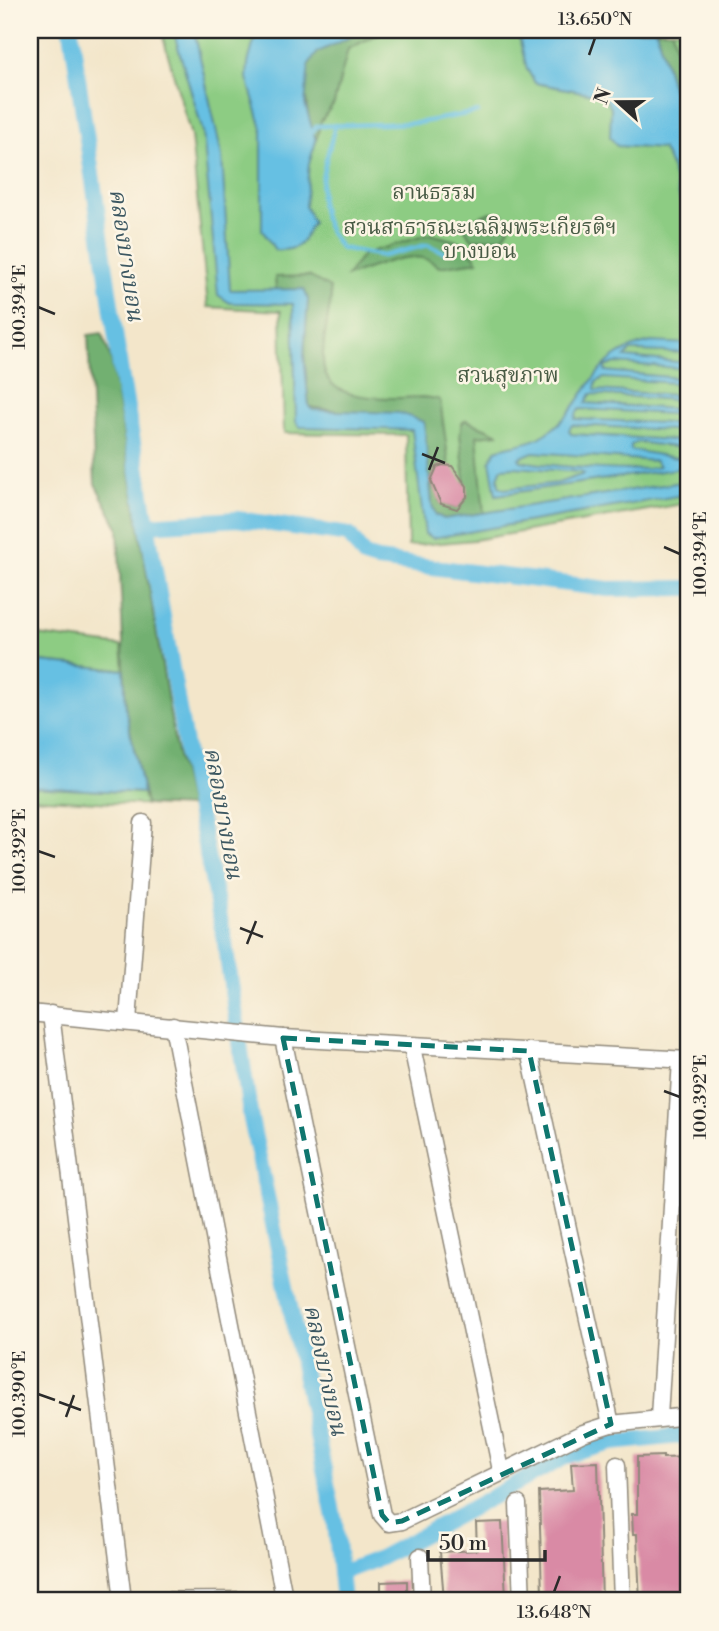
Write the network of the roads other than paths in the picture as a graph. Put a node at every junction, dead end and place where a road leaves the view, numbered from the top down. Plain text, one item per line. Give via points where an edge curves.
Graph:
1 (143, 822) dead end
2 (30, 1013) edge
3 (51, 1014) junction
4 (128, 1021) junction
5 (173, 1026) junction
6 (283, 1038) junction
7 (412, 1047) junction
8 (529, 1051) junction
9 (685, 1060) edge
10 (689, 1416) edge
11 (659, 1417) junction
12 (611, 1424) junction
13 (617, 1465) dead end
14 (501, 1471) junction
15 (518, 1504) dead end
16 (420, 1557) dead end
17 (123, 1600) edge
18 (75, 1601) edge
19 (422, 1601) edge
20 (522, 1601) edge
21 (622, 1601) edge

1 - 4 street
2 - 3 street
3 - 4 street
3 - 17 street
4 - 5 street
5 - 6 street
5 - 17 street via 285,1590 284,1597 277,1600
6 - 7 street
6 - 14 street via 382,1515 389,1523 402,1521
7 - 8 street
7 - 14 street
8 - 9 street
8 - 12 street
9 - 11 street
10 - 11 street
11 - 12 street
12 - 14 street
13 - 21 street
15 - 20 street
16 - 19 street
17 - 18 street

